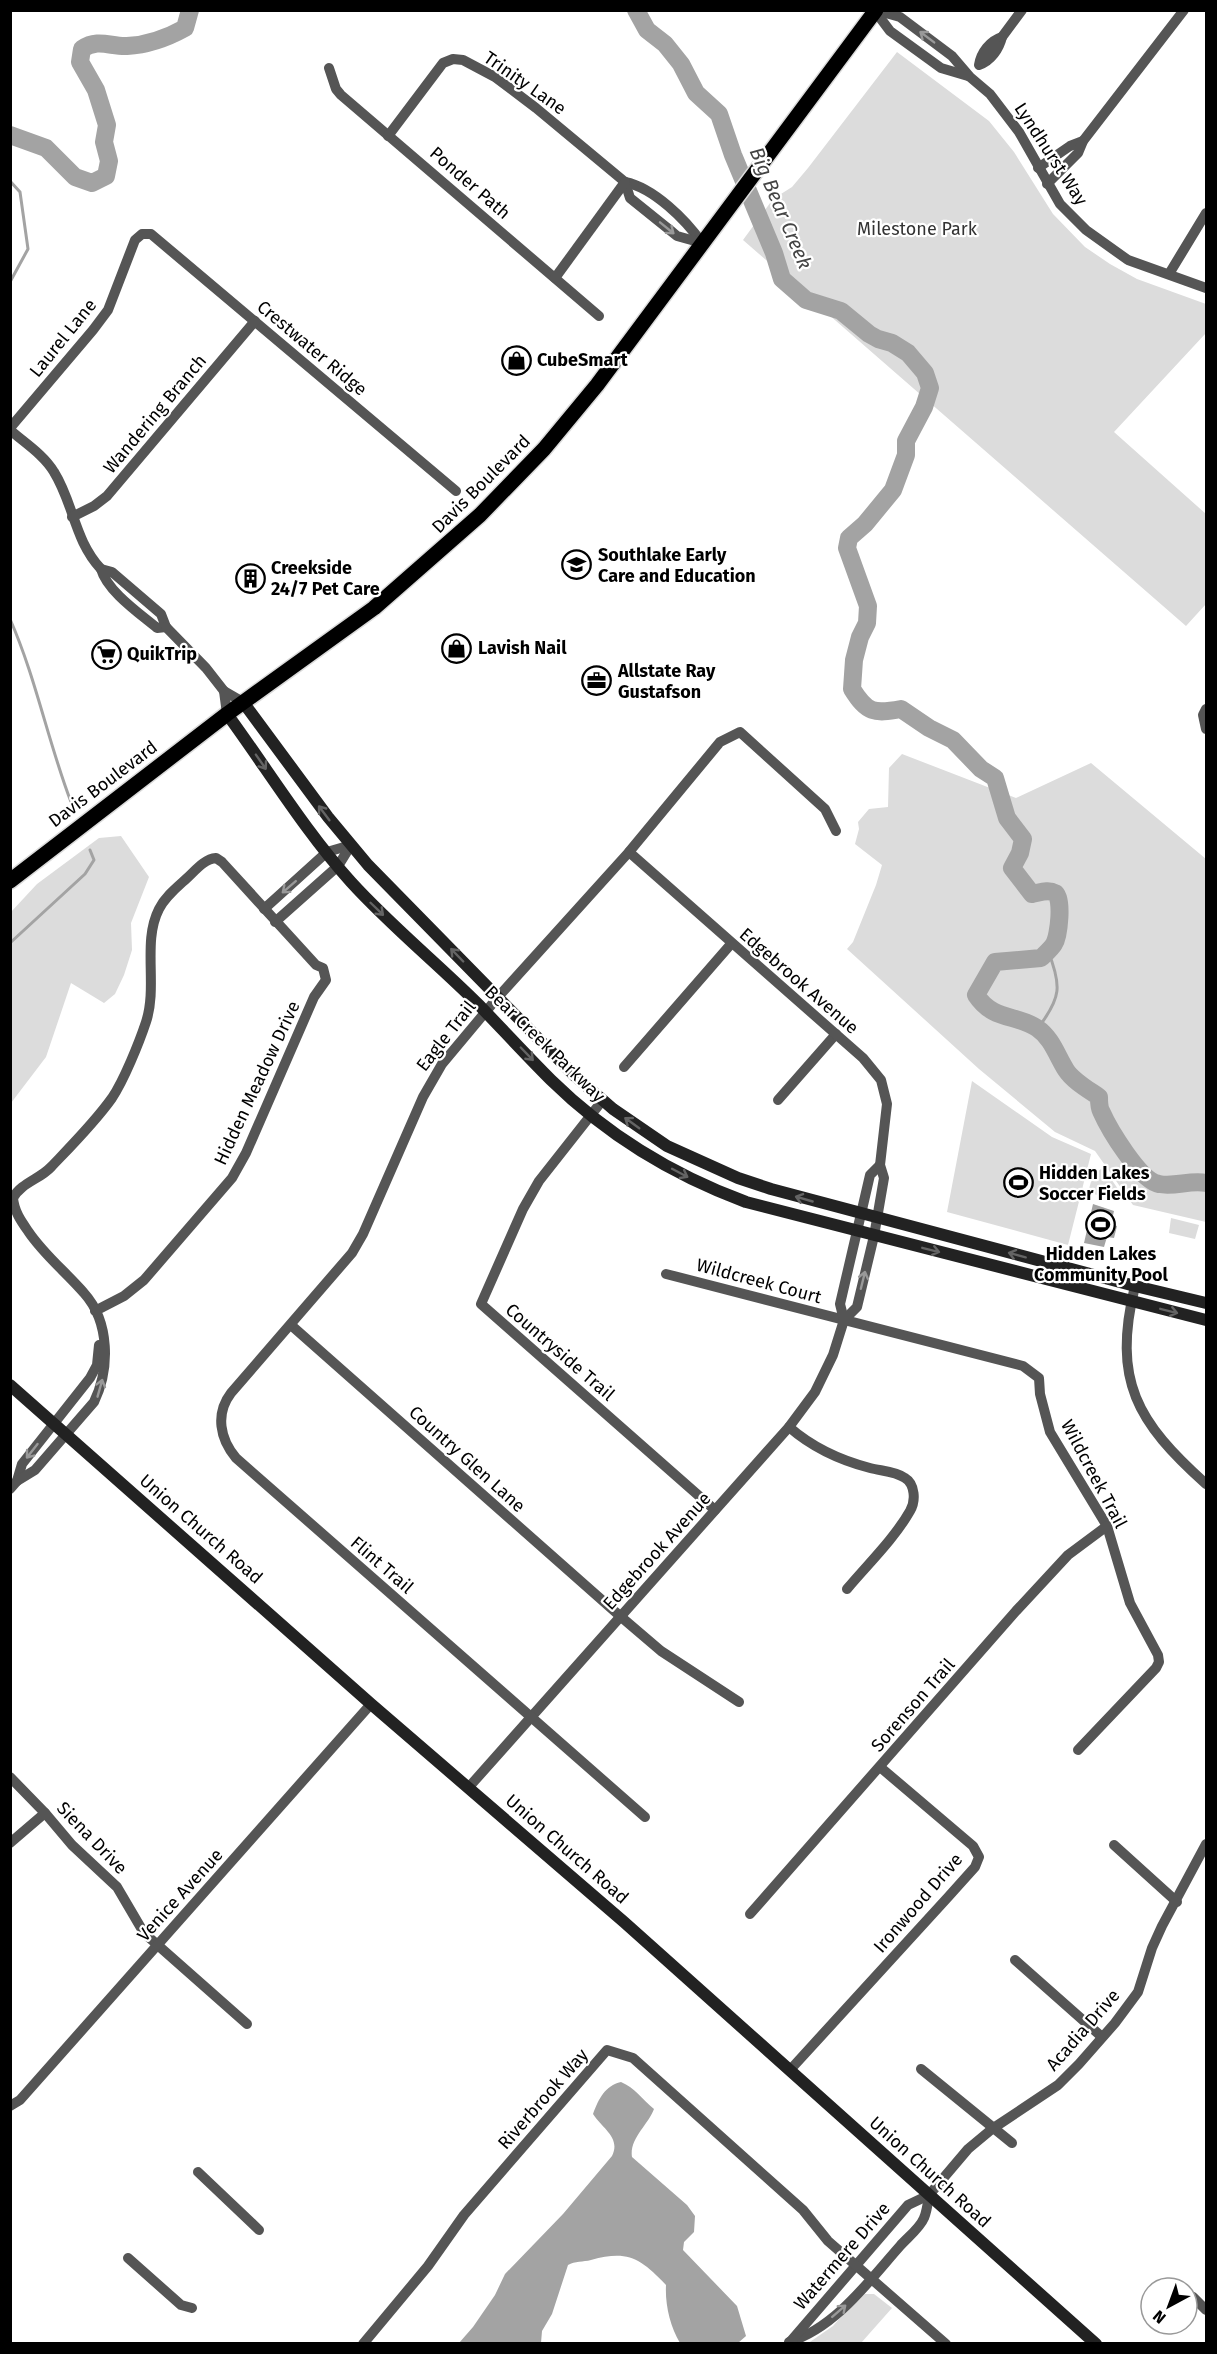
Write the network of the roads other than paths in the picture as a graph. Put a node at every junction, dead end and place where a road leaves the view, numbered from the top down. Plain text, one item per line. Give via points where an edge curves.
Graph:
1 (1022, 10) edge
2 (1184, 10) edge
3 (875, 11) edge
4 (329, 68) dead end
5 (970, 77) junction
6 (388, 135) junction
7 (1083, 141) junction
8 (1038, 168) junction
9 (626, 182) junction
10 (1047, 183) junction
11 (659, 201) junction
12 (649, 213) junction
13 (1206, 213) edge
14 (146, 233) joint
15 (702, 243) junction
16 (1169, 274) junction
17 (555, 278) junction
18 (1206, 288) edge
19 (599, 316) dead end
20 (255, 321) junction
21 (10, 429) edge
22 (456, 490) dead end
23 (72, 517) junction
24 (224, 691) junction
25 (243, 702) junction
26 (1205, 712) edge
27 (227, 714) junction
28 (1206, 729) edge
29 (836, 831) dead end
30 (351, 845) junction
31 (327, 852) junction
32 (629, 852) junction
33 (338, 866) junction
34 (10, 882) edge
35 (264, 909) junction
36 (275, 921) junction
37 (731, 944) junction
38 (498, 997) junction
39 (486, 1012) junction
40 (836, 1034) junction
41 (624, 1067) dead end
42 (778, 1100) dead end
43 (602, 1101) junction
44 (590, 1114) junction
45 (880, 1165) junction
46 (861, 1214) junction
47 (877, 1218) junction
48 (857, 1232) junction
49 (874, 1236) junction
50 (666, 1274) dead end
51 (1135, 1286) junction
52 (1131, 1301) junction
53 (1206, 1303) edge
54 (95, 1311) junction
55 (844, 1320) junction
56 (1206, 1320) edge
57 (100, 1323) junction
58 (292, 1326) junction
59 (10, 1385) edge
60 (54, 1424) junction
61 (789, 1427) junction
62 (221, 1430) joint
63 (66, 1435) junction
64 (1206, 1484) edge
65 (14, 1485) edge
66 (715, 1510) junction
67 (1107, 1526) junction
68 (847, 1589) dead end
69 (620, 1616) junction
70 (739, 1702) dead end
71 (371, 1704) junction
72 (531, 1718) junction
73 (1078, 1750) dead end
74 (880, 1767) junction
75 (10, 1778) edge
76 (469, 1787) junction
77 (45, 1813) junction
78 (645, 1817) dead end
79 (10, 1843) edge
80 (1206, 1844) edge
81 (1114, 1845) dead end
82 (1177, 1902) junction
83 (750, 1914) dead end
84 (157, 1946) junction
85 (1015, 1960) dead end
86 (247, 2024) dead end
87 (1102, 2037) junction
88 (921, 2069) dead end
89 (790, 2070) junction
90 (11, 2106) edge
91 (992, 2128) junction
92 (1012, 2143) dead end
93 (198, 2172) dead end
94 (929, 2195) junction
95 (259, 2230) dead end
96 (128, 2258) dead end
97 (856, 2265) junction
98 (871, 2279) junction
99 (192, 2308) dead end
100 (363, 2343) edge
101 (788, 2343) edge
102 (946, 2343) edge
103 (1096, 2343) edge

1 - 5 street via 1002,37 993,40
2 - 7 street
5 -> 3 street, Lyndhurst Way via 952,56 900,17
3 - 5 street, Lyndhurst Way via 890,31 941,68
3 - 15 main road, Davis Boulevard
4 - 6 street, Ponder Path via 341,95
5 - 8 street, Lyndhurst Way via 1008,115
6 - 9 street, Trinity Lane via 443,63 460,59 524,98
6 - 17 street, Ponder Path
7 - 8 street
7 - 10 street via 1077,153
8 - 10 street, Lyndhurst Way
9 - 11 street, Trinity Lane via 639,185
9 - 12 street, Trinity Lane via 630,198
9 - 17 street
10 - 16 street, Lyndhurst Way via 1071,217 1107,246 1128,260
11 - 12 street
11 - 15 street, Trinity Lane via 687,223
12 -> 15 street, Trinity Lane via 677,236
13 - 16 street
14 - 20 street, Crestwater Ridge via 157,237
14 - 21 street, Laurel Lane via 135,240 100,321
15 - 25 main road, Davis Boulevard via 597,385 544,449 480,515 374,608
16 - 18 street, Lyndhurst Way
17 - 19 street, Ponder Path
20 - 22 street, Crestwater Ridge
20 - 23 street, Wandering Branch via 107,496
21 - 23 street, Bear Creek Parkway via 54,471
23 - 24 street, Bear Creek Parkway via 87,552 101,569 112,572 161,614 166,627
24 - 25 street, Bear Creek Parkway
24 - 27 street, Bear Creek Parkway
25 - 27 main road, Davis Boulevard
30 -> 25 main road, Bear Creek Parkway
26 - 28 street
27 -> 31 main road, Bear Creek Parkway
27 - 34 main road, Davis Boulevard
29 - 32 street, Eagle Trail via 825,809 740,732 720,742
30 - 31 street
30 - 33 street
38 -> 30 main road, Bear Creek Parkway
31 - 33 main road, Bear Creek Parkway
31 -> 35 street
32 - 37 street, Edgebrook Avenue
32 - 38 street, Eagle Trail
33 - 36 street
33 -> 39 main road, Bear Creek Parkway via 370,902
35 - 36 street, Hidden Meadow Drive
35 - 54 street, Hidden Meadow Drive via 216,858 207,860 174,890 155,917 149,1013 113,1096 46,1172 13,1198 16,1213 34,1240 85,1294
36 - 54 street, Hidden Meadow Drive via 323,968 326,978 314,997 246,1153 223,1190 144,1280
37 - 40 street, Edgebrook Avenue
37 - 41 street
38 - 39 street, Eagle Trail
38 - 43 main road, Bear Creek Parkway
39 -> 44 main road, Bear Creek Parkway via 551,1080
39 - 58 street, Eagle Trail via 431,1079 352,1253
40 - 42 street
40 - 45 street, Edgebrook Avenue via 881,1080 887,1104
43 - 44 street, Countryside Trail
46 -> 43 main road, Bear Creek Parkway via 756,1185 718,1169 663,1143
44 -> 48 main road, Bear Creek Parkway via 632,1146 701,1184 746,1202
44 - 66 street, Countryside Trail via 534,1188 482,1304
45 - 46 street, Edgebrook Avenue via 870,1175
45 - 47 street, Edgebrook Avenue via 884,1178
46 - 47 main road, Bear Creek Parkway
46 - 48 street, Edgebrook Avenue
47 - 49 street, Edgebrook Avenue
51 -> 47 main road, Bear Creek Parkway
48 - 49 main road, Bear Creek Parkway
48 - 55 street, Edgebrook Avenue via 840,1304
49 -> 52 main road, Bear Creek Parkway
55 -> 49 street, Edgebrook Avenue via 857,1307
50 - 55 street, Wildcreek Court
51 - 52 street
51 - 53 main road, Bear Creek Parkway
52 -> 56 main road, Bear Creek Parkway
52 - 64 street via 1126,1358 1136,1397 1161,1440
54 - 57 street
55 - 61 street, Edgebrook Avenue via 822,1380
55 - 67 street, Wildcreek Trail via 1031,1370 1039,1378 1050,1432
57 - 60 street via 94,1372
63 -> 57 street via 99,1393 106,1356
58 - 62 street, Eagle Trail via 228,1398
58 - 69 street, Country Glen Lane
59 - 60 main road, Union Church Road
60 - 63 main road, Union Church Road
60 -> 65 street via 22,1464
61 - 66 street, Edgebrook Avenue
61 - 68 street via 828,1455 894,1473 906,1479 914,1490 912,1508 906,1517
62 - 72 street, Flint Trail via 236,1458
63 - 65 street via 35,1470
63 - 71 main road, Union Church Road
66 - 69 street, Edgebrook Avenue
67 - 73 street, Wildcreek Trail via 1130,1603 1158,1655 1158,1662
67 - 74 street, Sorenson Trail via 1068,1555
69 - 70 street, Country Glen Lane via 661,1651
69 - 72 street, Edgebrook Avenue
71 - 76 main road, Union Church Road
71 - 84 street, Venice Avenue
72 - 76 street, Edgebrook Avenue
72 - 78 street, Flint Trail
74 - 83 street, Sorenson Trail
74 - 89 street, Ironwood Drive via 973,1846 979,1857 975,1867
75 - 77 street, Siena Drive
76 - 89 main road, Union Church Road
77 - 79 street
77 - 84 street, Siena Drive via 117,1887 144,1933
80 - 82 street, Acadia Drive
81 - 82 street
82 - 87 street, Acadia Drive via 1152,1948 1138,1992
84 - 86 street, Siena Drive
84 - 90 street, Venice Avenue
85 - 87 street
87 - 91 street, Acadia Drive via 1058,2085
88 - 91 street
89 - 94 main road, Union Church Road
91 - 92 street
91 - 94 street, Acadia Drive via 968,2149
93 - 95 street
94 - 97 street, Watermere Drive via 908,2205
94 - 98 street, Watermere Drive via 924,2218
94 - 103 main road, Union Church Road
96 - 99 street via 181,2305
97 - 98 street
97 - 100 street, Riverbrook Way via 828,2241 803,2210 633,2058 607,2050 464,2215 428,2266
97 - 101 street, Watermere Drive
101 -> 98 street, Watermere Drive via 818,2328
98 - 102 street

